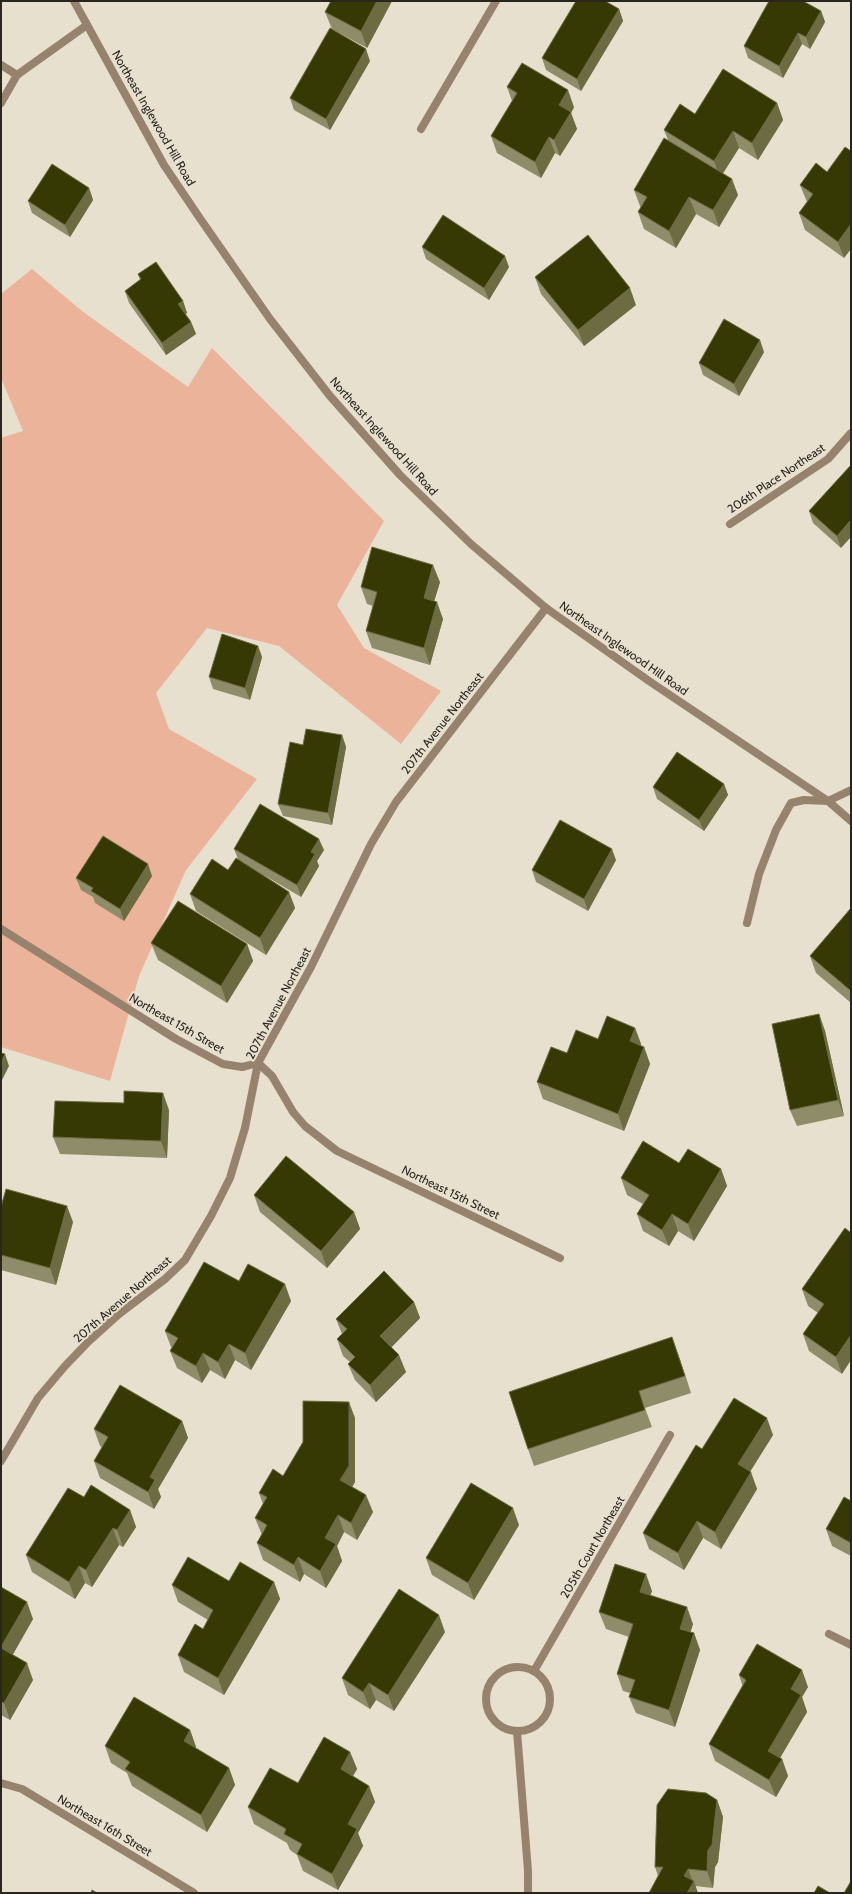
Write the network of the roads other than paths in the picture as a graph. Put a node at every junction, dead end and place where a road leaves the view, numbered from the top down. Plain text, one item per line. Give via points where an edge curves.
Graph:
1 (74, 1) edge
2 (496, 1) edge
3 (87, 25) junction
4 (1, 65) edge
5 (17, 75) junction
6 (1, 103) edge
7 (421, 129) dead end
8 (851, 433) edge
9 (730, 524) dead end
10 (546, 608) junction
11 (851, 790) edge
12 (828, 801) junction
13 (851, 821) edge
14 (747, 922) dead end
15 (1, 929) edge
16 (258, 1063) junction
17 (560, 1258) dead end
18 (670, 1435) dead end
19 (1, 1462) edge
20 (829, 1634) dead end
21 (851, 1645) edge
22 (534, 1671) junction
23 (517, 1731) junction
24 (1, 1783) edge
25 (194, 1893) edge
26 (528, 1893) edge

1 - 3 street, Northeast Inglewood Hill Road
2 - 7 street
3 - 5 street
3 - 10 street, Northeast Inglewood Hill Road via 168,171 270,319 326,390 400,475 471,544
4 - 5 street
5 - 6 street
8 - 9 street, 206th Place Northeast via 828,460
10 - 12 street, Northeast Inglewood Hill Road via 662,690
10 - 16 street, 207th Avenue Northeast via 396,802 371,844 311,967
11 - 12 street
12 - 13 street, Northeast Inglewood Hill Road
12 - 14 street via 804,800 791,803 776,830 759,874
15 - 16 street, Northeast 15th Street via 176,1039 223,1064 242,1067
16 - 17 street, Northeast 15th Street via 272,1076 293,1112 305,1126 337,1151
16 - 19 street, 207th Avenue Northeast via 245,1128 230,1178 185,1260 165,1279 119,1314 74,1356 38,1398
18 - 22 street, 205th Court Northeast
20 - 21 street
22 - 23 street via 548,1687 549,1708 537,1725 528,1730
22 - 23 street via 519,1668 503,1671 495,1677 486,1696 491,1716 498,1724
23 - 26 street
24 - 25 street, Northeast 16th Street via 22,1789

